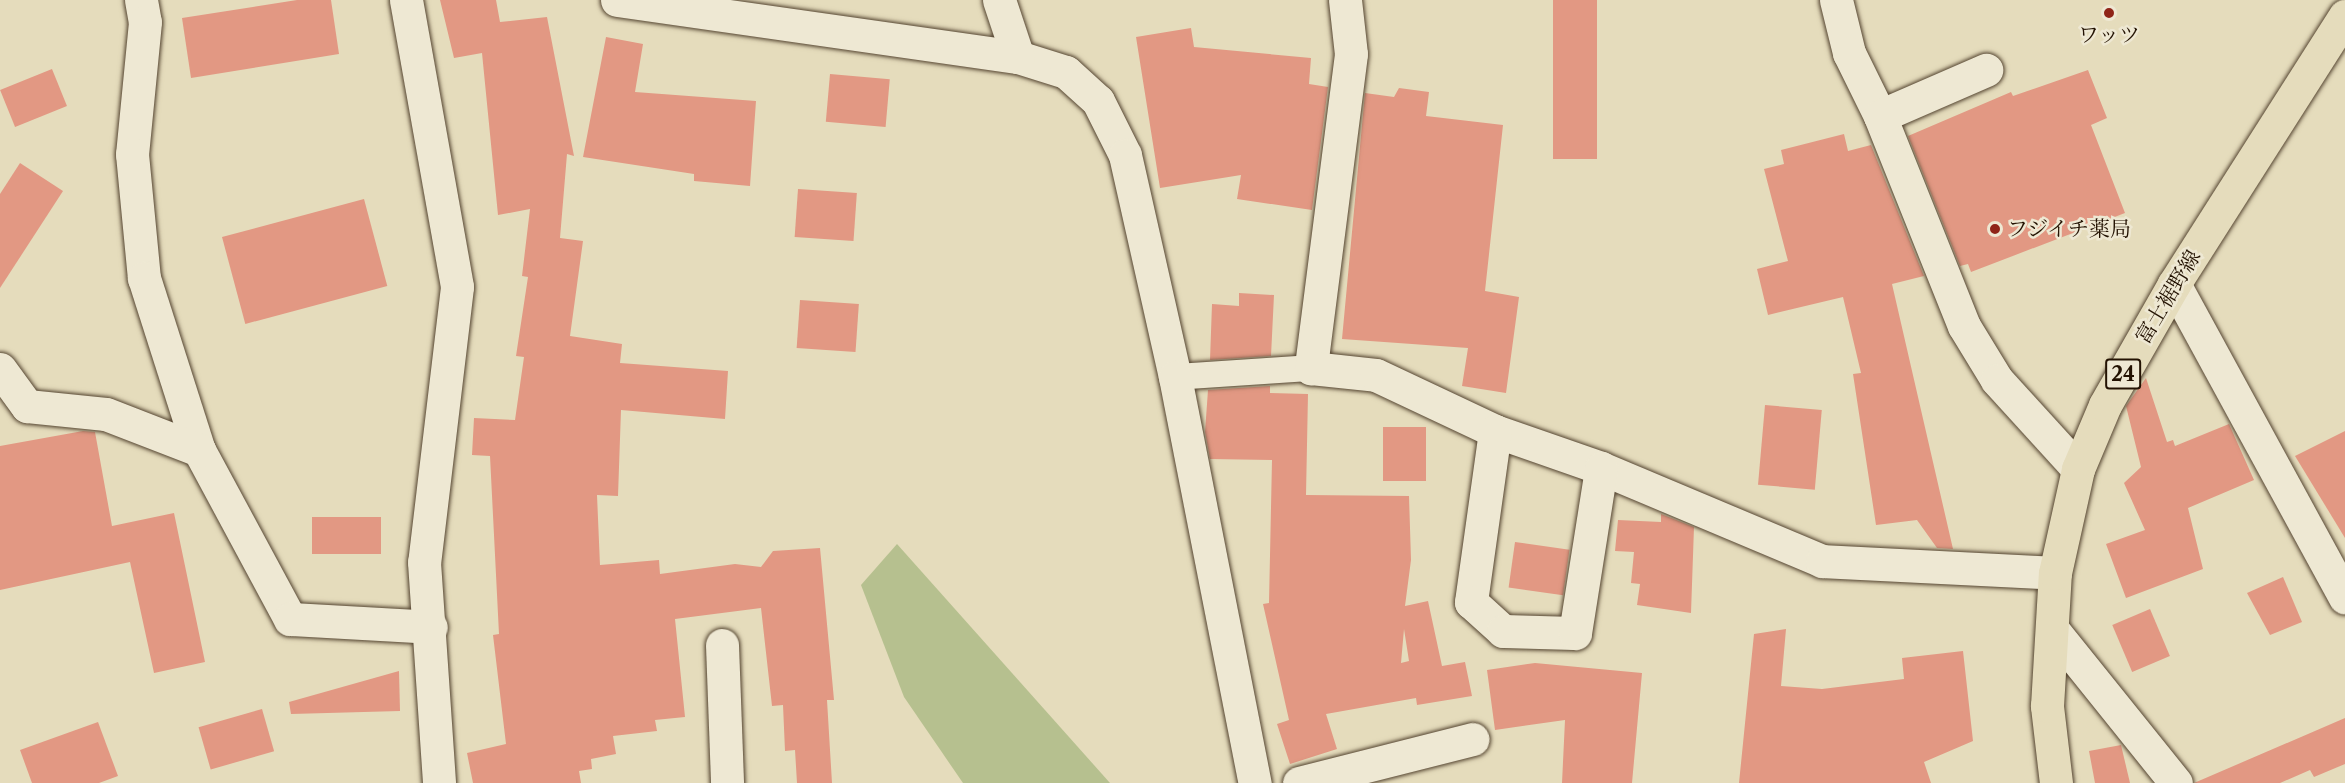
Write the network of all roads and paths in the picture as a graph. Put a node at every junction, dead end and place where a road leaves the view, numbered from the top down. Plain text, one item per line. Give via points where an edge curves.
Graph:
1 (141, 0) edge
2 (406, 0) edge
3 (617, 0) edge
4 (999, 0) edge
5 (1345, 0) edge
6 (1836, 0) edge
7 (2345, 16) edge
8 (1018, 57) junction
9 (1986, 70) dead end
10 (1880, 116) junction
11 (2174, 284) junction
12 (1311, 368) junction
13 (0, 369) edge
14 (1175, 377) junction
15 (1495, 431) junction
16 (200, 450) junction
17 (1601, 468) junction
18 (2078, 469) junction
19 (2055, 573) junction
20 (2345, 597) edge
21 (431, 627) junction
22 (2054, 630) junction
23 (722, 645) dead end
24 (1473, 739) dead end
25 (440, 783) edge
26 (727, 783) edge
27 (1255, 783) edge
28 (1299, 783) edge
29 (2056, 783) edge
30 (2176, 783) edge

1 - 16 street via 145,22 132,154 144,278
2 - 21 street via 457,287 424,562
3 - 8 street
4 - 8 street
5 - 12 street via 1351,54
6 - 10 street via 1849,53
7 - 11 main road, 富士裾野線 / 24
8 - 14 street via 1066,72 1098,101 1125,155
9 - 10 street
10 - 18 street via 1964,326 1996,380
11 - 18 main road, 富士裾野線 / 24 via 2105,405
11 - 20 street
12 - 14 lane
12 - 15 street via 1376,375
13 - 16 street via 27,406 106,414
14 - 27 street
15 - 17 street
15 - 17 street via 1471,602 1503,631 1575,633
16 - 21 street via 290,619
17 - 19 street via 1822,561
18 - 19 main road, 富士裾野線 / 24
19 - 22 main road, 富士裾野線 / 24
21 - 25 street
22 - 29 main road, 富士裾野線 / 24 via 2047,706
22 - 30 street
23 - 26 street
24 - 28 street

